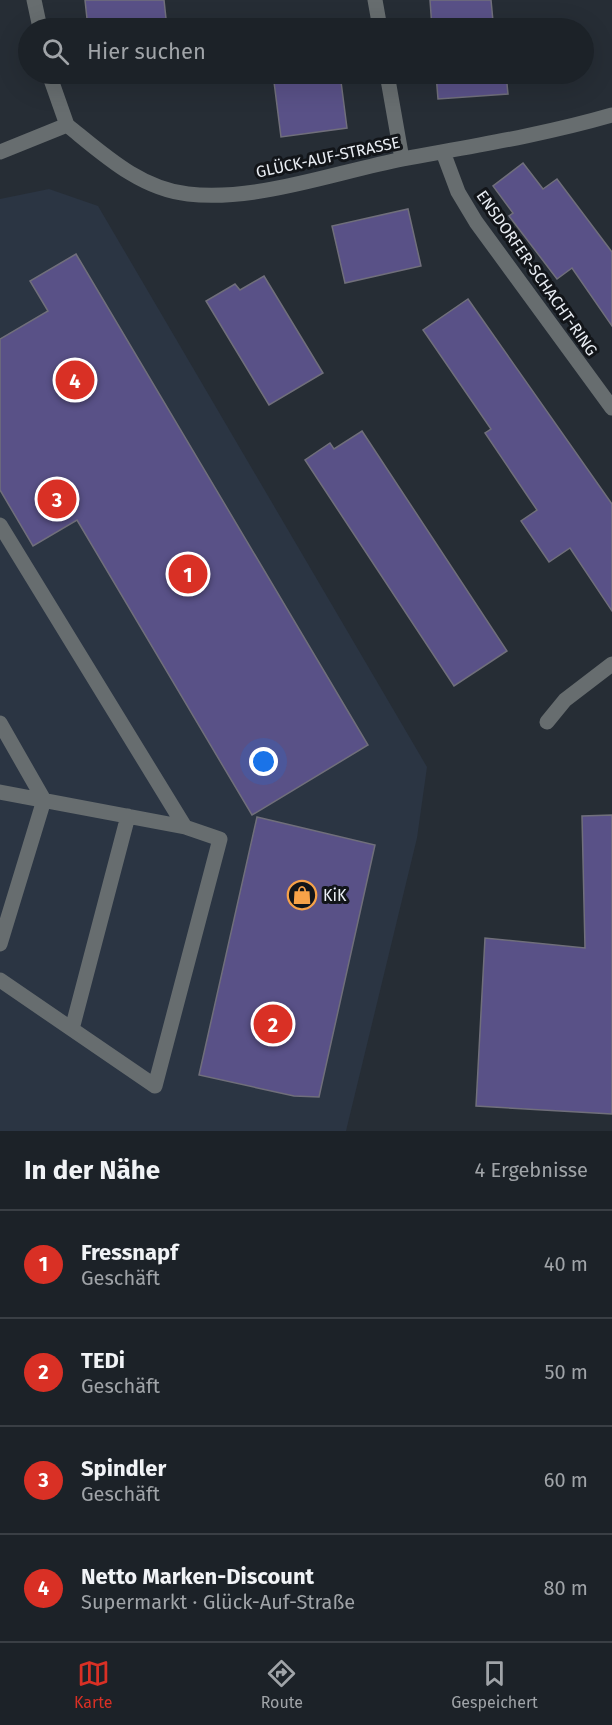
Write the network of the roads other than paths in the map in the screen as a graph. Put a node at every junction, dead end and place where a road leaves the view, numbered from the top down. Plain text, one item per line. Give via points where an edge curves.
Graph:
1 (34, 0) edge
2 (375, 0) edge
3 (38, 18) edge
4 (378, 18) edge
5 (53, 84) edge
6 (389, 84) edge
7 (612, 115) edge
8 (67, 125) junction
9 (0, 152) edge
10 (443, 152) junction
11 (402, 159) junction
12 (612, 408) edge
13 (0, 525) edge
14 (612, 664) edge
15 (547, 722) dead end
16 (0, 723) edge
17 (0, 792) edge
18 (44, 800) junction
19 (128, 816) junction
20 (185, 827) junction
21 (0, 944) edge
22 (0, 980) edge
23 (72, 1029) junction

1 - 3 street
2 - 4 street
5 - 8 street
6 - 11 street
7 - 10 street, GLÜCK-AUF-STRASSE via 517,139
8 - 9 street
8 - 11 street, GLÜCK-AUF-STRASSE via 120,168 160,188 188,194 227,195 265,189
10 - 11 street, GLÜCK-AUF-STRASSE
10 - 12 street, ENSDORFER-SCHACHT-RING via 458,192 476,222
13 - 20 street
14 - 15 street via 565,700
16 - 18 street
17 - 18 street
18 - 19 street
18 - 21 street
19 - 20 street
19 - 23 street
20 - 23 street via 220,839 155,1086
22 - 23 street

